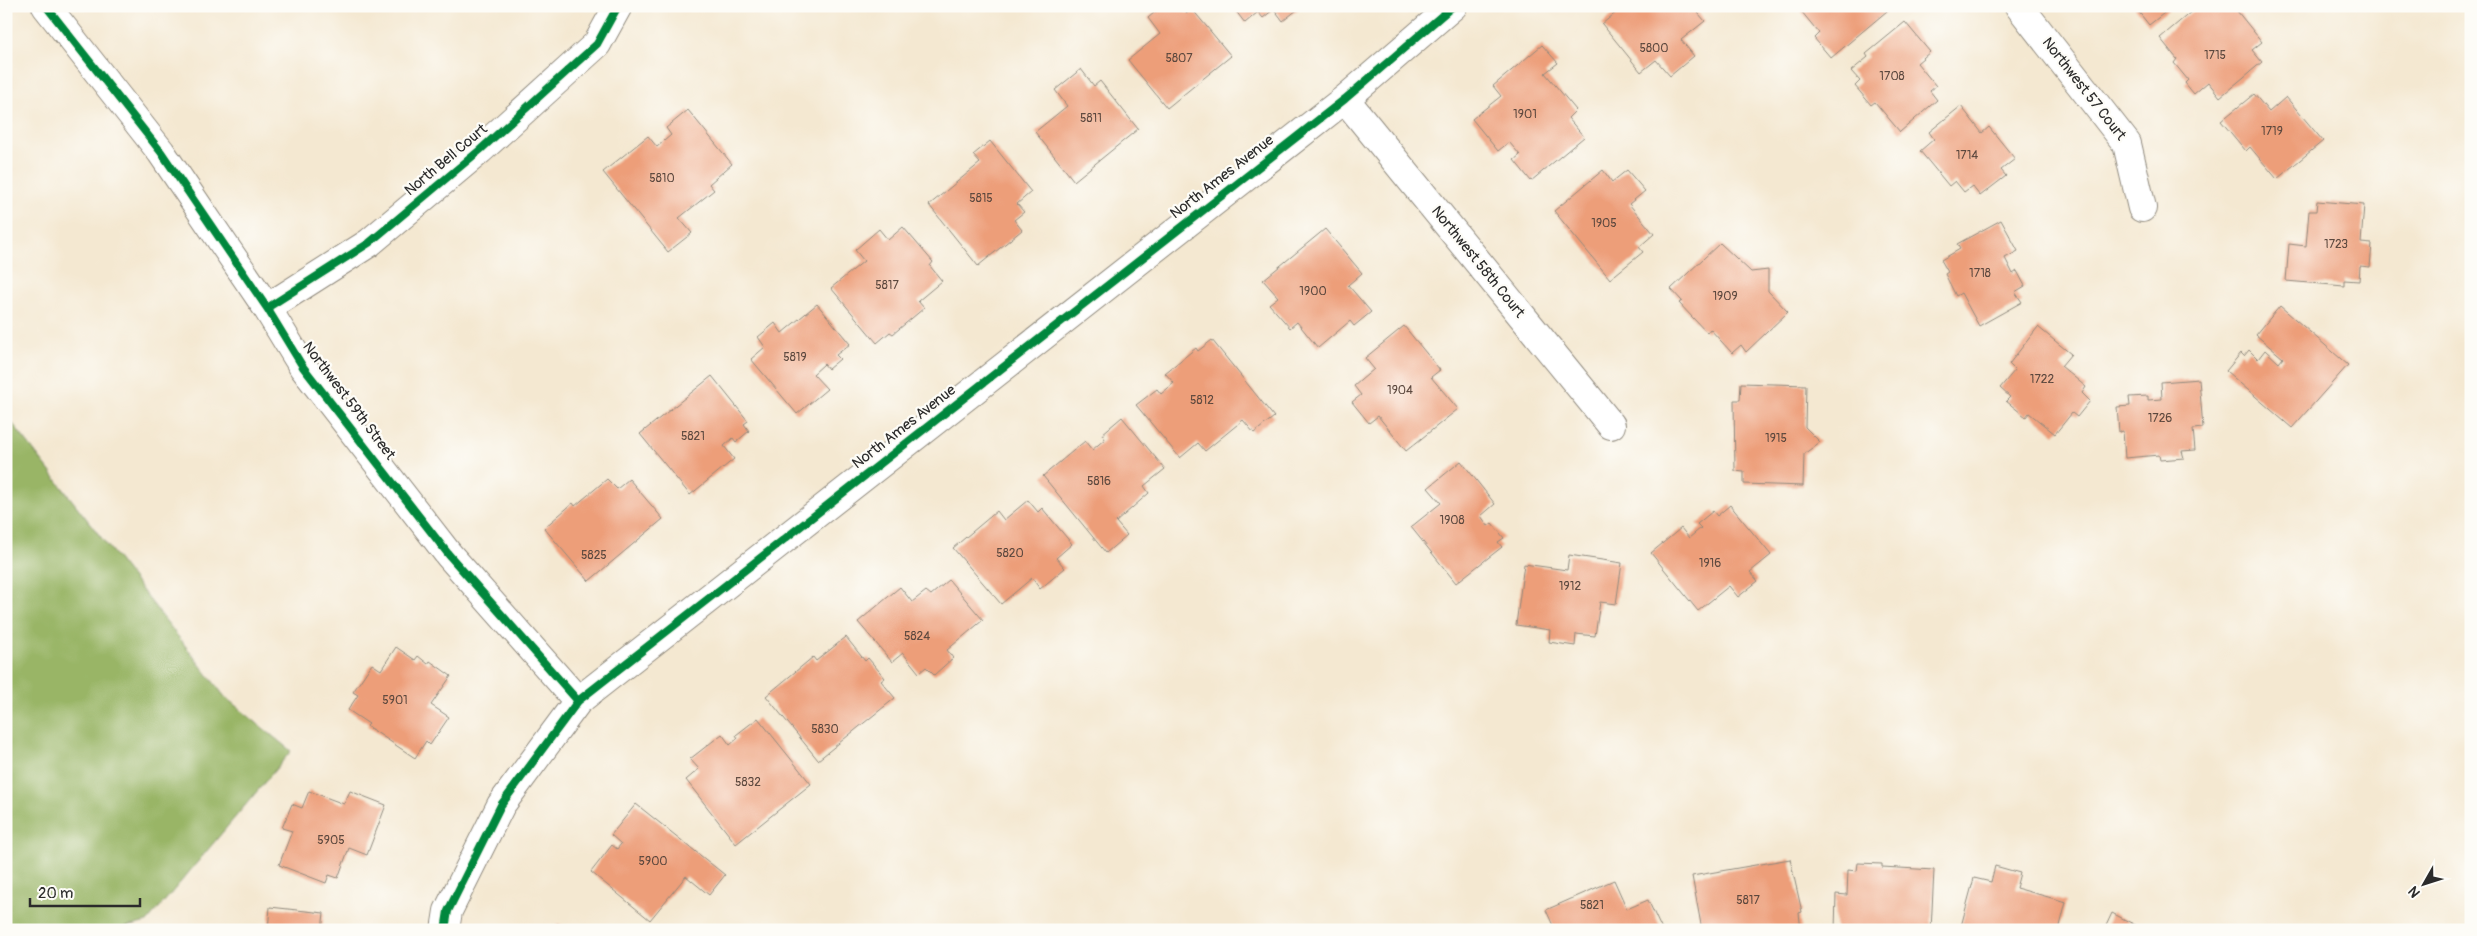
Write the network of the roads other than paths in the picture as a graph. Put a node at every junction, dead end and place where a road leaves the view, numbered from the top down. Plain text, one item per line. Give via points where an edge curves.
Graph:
1 (46, 6) edge
2 (618, 6) edge
3 (1453, 6) edge
4 (2020, 6) edge
5 (1344, 99) junction
6 (2142, 208) dead end
7 (267, 308) junction
8 (1611, 426) dead end
9 (578, 700) junction
10 (445, 930) edge

1 - 7 street, Northwest 59th Street via 161,152
2 - 7 street, North Bell Court via 597,44 480,150 369,243
3 - 5 street, North Ames Avenue
4 - 6 street, Northwest 57 Court via 2127,144
5 - 8 street, Northwest 58th Court
5 - 9 street, North Ames Avenue
7 - 9 street, Northwest 59th Street via 303,367 449,555
9 - 10 street, North Ames Avenue via 501,805 448,911

